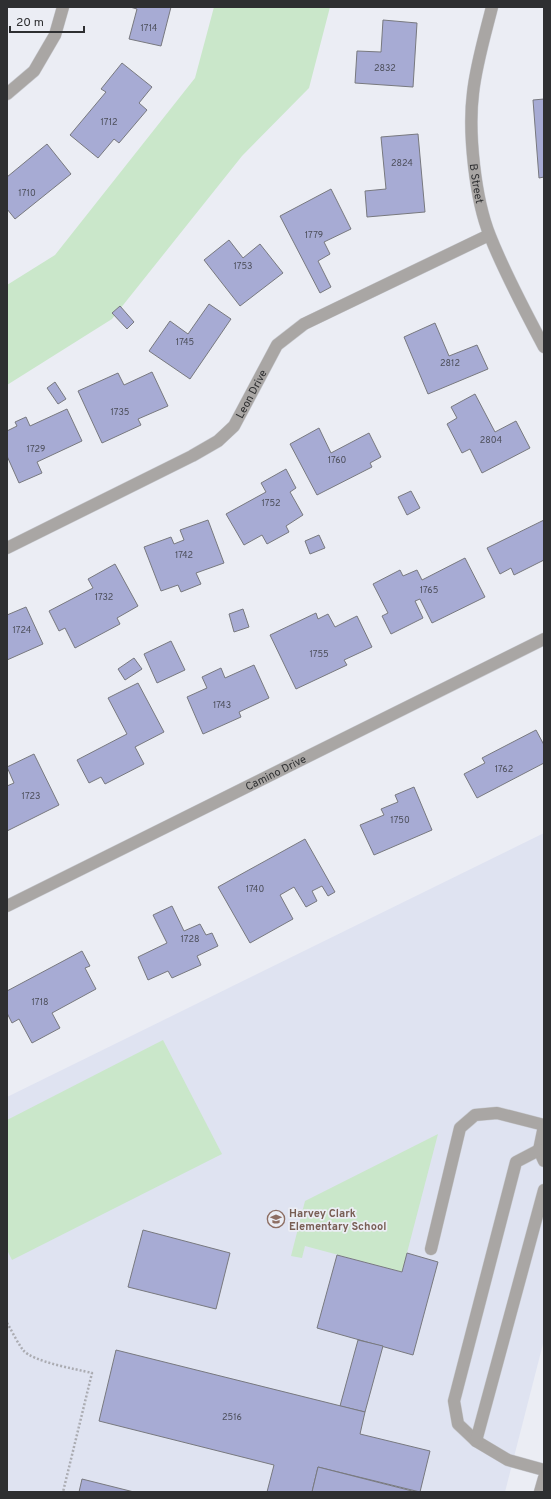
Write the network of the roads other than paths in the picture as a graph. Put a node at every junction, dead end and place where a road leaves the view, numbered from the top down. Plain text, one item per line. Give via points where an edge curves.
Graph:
1 (63, 7) edge
2 (492, 7) edge
3 (7, 94) edge
4 (489, 235) junction
5 (544, 348) edge
6 (7, 548) edge
7 (544, 639) edge
8 (7, 906) edge
9 (544, 1125) edge
10 (542, 1155) edge
11 (544, 1190) edge
12 (431, 1250) dead end
13 (476, 1441) junction
14 (544, 1470) edge
15 (544, 1478) edge
16 (540, 1492) edge

1 - 3 street via 56,35 34,71
2 - 4 street, B Street via 473,92 472,112 476,177
4 - 5 street, B Street
4 - 6 street, Leon Drive via 304,324 277,345 234,426 218,441
7 - 8 street, Camino Drive
9 - 10 street
9 - 12 street via 497,1113 475,1115 460,1128
10 - 13 street via 516,1162 454,1401 458,1424
11 - 13 street
13 - 14 street via 508,1460
15 - 16 street

